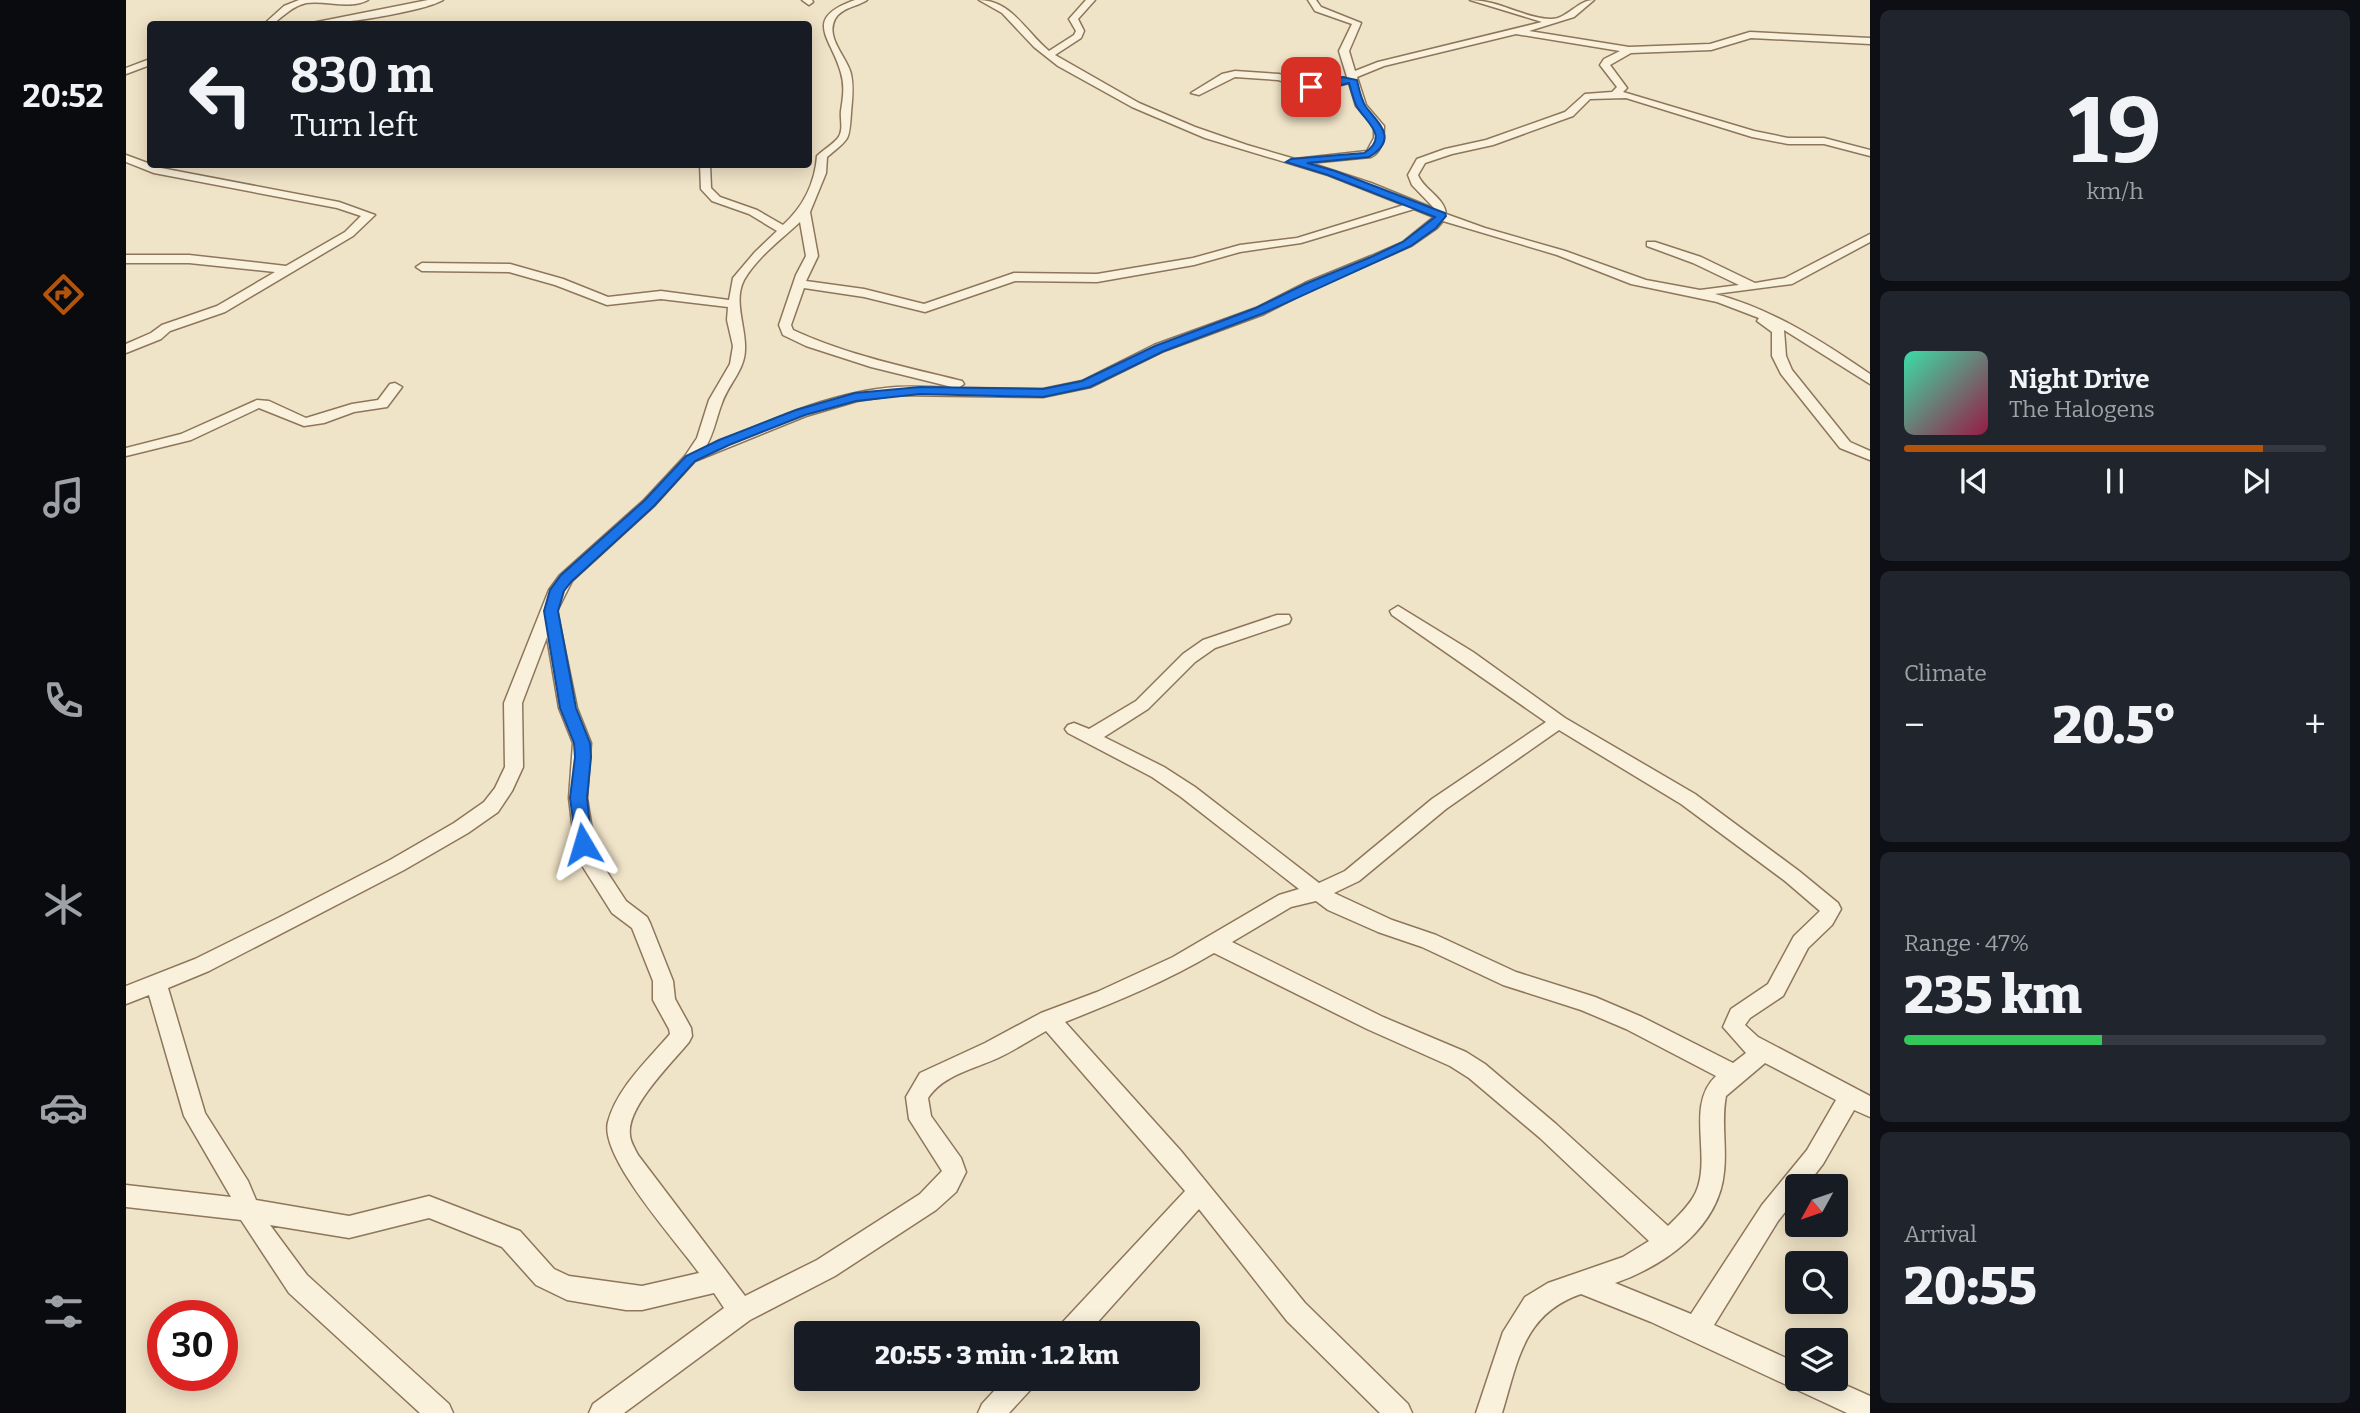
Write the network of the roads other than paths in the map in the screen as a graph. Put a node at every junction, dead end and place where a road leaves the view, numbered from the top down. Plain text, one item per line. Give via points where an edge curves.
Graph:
1 (307, 0) edge
2 (364, 0) edge
3 (439, 0) edge
4 (863, 0) edge
5 (983, 0) edge
6 (1091, 0) edge
7 (1312, 0) edge
8 (1474, 0) edge
9 (1590, 0) edge
10 (272, 21) edge
11 (329, 21) edge
12 (1553, 22) junction
13 (1516, 31) junction
14 (1870, 41) edge
15 (1617, 49) junction
16 (1629, 50) junction
17 (1049, 55) junction
18 (147, 63) edge
19 (126, 71) edge
20 (1352, 78) junction
21 (1196, 93) dead end
22 (1616, 93) junction
23 (1870, 153) edge
24 (126, 159) edge
25 (1291, 162) junction
26 (147, 167) edge
27 (150, 168) edge
28 (705, 168) edge
29 (1414, 205) junction
30 (804, 212) junction
31 (1441, 216) junction
32 (785, 231) junction
33 (1870, 237) edge
34 (1651, 244) dead end
35 (126, 259) edge
36 (422, 267) dead end
37 (288, 270) junction
38 (800, 284) junction
39 (1754, 287) junction
40 (1688, 292) junction
41 (734, 304) junction
42 (126, 349) edge
43 (1870, 380) edge
44 (395, 387) dead end
45 (992, 391) junction
46 (129, 448) edge
47 (1870, 456) edge
48 (691, 458) junction
49 (551, 611) junction
50 (1398, 611) dead end
51 (1283, 619) dead end
52 (1559, 722) junction
53 (1317, 893) junction
54 (1214, 943) junction
55 (156, 984) junction
56 (126, 995) edge
57 (1049, 1019) junction
58 (1762, 1050) junction
59 (1732, 1074) junction
60 (1860, 1101) edge
61 (1199, 1192) junction
62 (126, 1196) edge
63 (248, 1210) junction
64 (1667, 1241) junction
65 (720, 1280) junction
66 (1580, 1282) junction
67 (741, 1311) junction
68 (1081, 1321) edge
69 (1696, 1330) junction
70 (1785, 1371) edge
71 (1012, 1391) edge
72 (1829, 1391) edge
73 (613, 1410) edge
74 (1870, 1410) edge
75 (440, 1413) edge
76 (991, 1413) edge
77 (1399, 1413) edge
78 (1489, 1413) edge

1 - 2 street
1 - 10 street
3 - 11 street
4 - 30 street via 838,9 829,21 830,41 846,72 847,128 841,141 822,156 821,173
5 - 17 street via 1011,14 1034,44
6 - 17 street via 1073,19 1078,36
7 - 20 street via 1318,9 1357,23 1344,51
8 - 12 street
9 - 12 street
12 - 13 street
12 - 15 street
13 - 15 street
13 - 20 street via 1381,64
14 - 16 street via 1750,36 1711,47
15 - 16 street
16 - 22 street via 1605,65 1622,88
17 - 25 street via 1167,119
18 - 19 street
20 - 21 street via 1317,88 1279,77 1236,74
20 - 25 street via 1361,106 1379,126 1374,150 1366,155
22 - 23 street via 1752,134 1824,141
22 - 31 street via 1582,98 1569,114 1421,161 1413,176 1440,207
24 - 26 street
25 - 29 street
27 - 37 street via 369,215 349,234
28 - 32 street via 706,189 716,199 753,212
29 - 31 street
29 - 38 street via 1297,241 1194,261 1097,278 1014,277 925,308
30 - 32 street
30 - 38 street via 812,256
31 - 40 street via 1633,280
31 - 45 street via 1407,244 1260,311 1159,348 1086,384 1043,393
32 - 41 street via 744,270 737,281
33 - 39 street via 1795,278
34 - 39 street
35 - 37 street via 189,259
36 - 41 street via 510,268 607,301 661,295
37 - 42 street via 221,309 166,328
38 - 45 street via 785,325 797,338 876,364
39 - 40 street
40 - 43 street via 1741,306 1794,328
40 - 47 street via 1778,331 1786,371 1845,445
41 - 48 street via 737,364
44 - 46 street via 382,404 352,408 313,422 298,422 257,404 186,437
45 - 48 street via 897,391 855,397 801,412
48 - 49 street via 566,578
49 - 55 street via 513,703 514,767 491,807 372,879
49 - 65 street via 568,708 582,743 578,798 586,856 619,907 640,923 663,981 664,1000 680,1028 681,1036 633,1094 618,1135 629,1161
50 - 52 street
51 - 53 street via 1209,644 1142,705 1082,733 1188,792
52 - 53 street via 1439,804 1352,876
52 - 58 street via 1688,799 1831,909 1801,942 1774,991 1735,1020 1738,1034
53 - 54 street via 1286,900
53 - 59 street via 1510,979 1634,1023
54 - 57 street via 1180,963
54 - 64 street via 1477,1071
55 - 56 street
55 - 63 street via 195,1116
57 - 61 street
57 - 67 street via 928,1080 917,1097 920,1119 953,1165 948,1184 929,1202 826,1268
58 - 59 street via 1755,1062
58 - 60 street
59 - 64 street via 1715,1092 1713,1101 1709,1193 1698,1213
60 - 69 street via 1770,1213
61 - 68 street
61 - 77 street via 1296,1312
62 - 63 street
63 - 65 street via 349,1227 429,1207 511,1239 554,1283 626,1298
63 - 75 street via 298,1284
64 - 66 street via 1633,1265
65 - 67 street
66 - 69 street
66 - 78 street via 1533,1307 1518,1327
67 - 73 street
69 - 70 street
71 - 76 street
72 - 74 street

